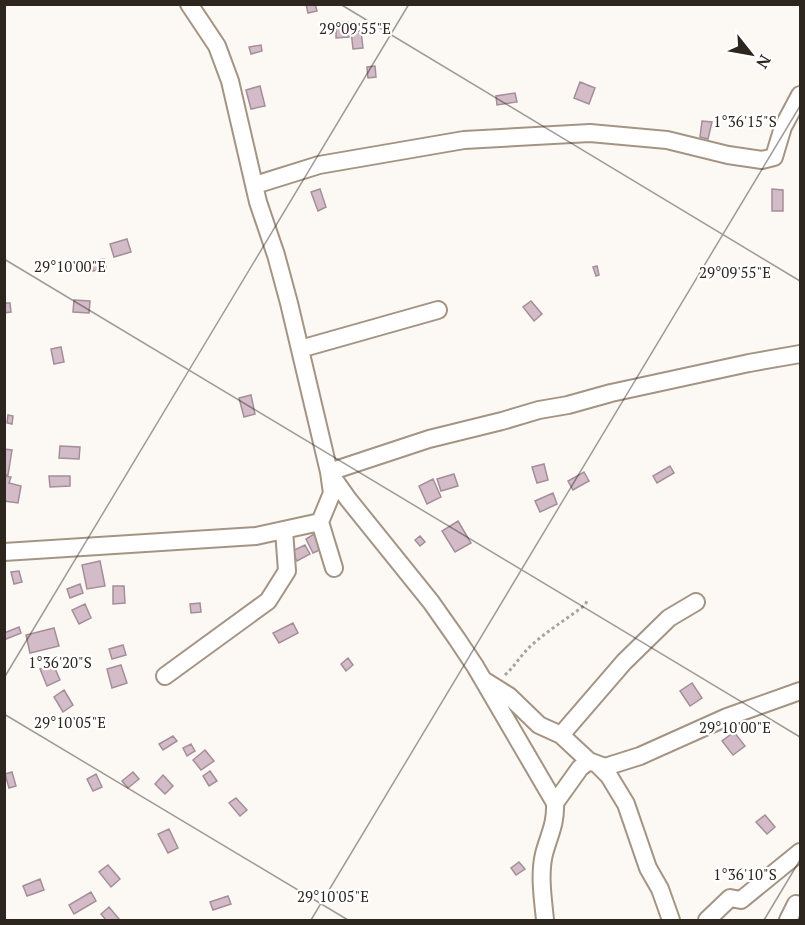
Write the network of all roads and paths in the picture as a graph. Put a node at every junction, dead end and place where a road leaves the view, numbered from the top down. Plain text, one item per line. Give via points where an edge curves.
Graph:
1 (189, 4) edge
2 (801, 95) edge
3 (255, 185) junction
4 (438, 310) dead end
5 (300, 349) junction
6 (801, 354) edge
7 (329, 472) junction
8 (320, 522) junction
9 (284, 530) junction
10 (4, 552) edge
11 (334, 568) dead end
12 (587, 601) dead end
13 (696, 602) dead end
14 (165, 676) dead end
15 (481, 679) junction
16 (801, 691) edge
17 (561, 735) junction
18 (594, 763) junction
19 (555, 803) junction
20 (801, 852) edge
21 (801, 905) edge
22 (545, 921) edge
23 (670, 921) edge
24 (707, 921) edge
25 (788, 921) edge

1 - 3 street via 217,46 230,81
2 - 3 street via 783,127 774,157 762,160 667,140 590,132 464,140 319,165
3 - 5 street
4 - 5 street
5 - 7 street
6 - 7 street via 539,410 429,439
7 - 8 street via 332,493
7 - 15 street via 431,602
8 - 9 street
8 - 11 street
9 - 10 street via 256,536
9 - 14 street via 287,571 268,601
12 - 15 path via 534,642 499,680
13 - 17 street via 669,618 624,662
15 - 17 street via 509,696 539,725
15 - 19 street
16 - 18 street via 728,717 640,756 605,766
17 - 18 street
18 - 19 street via 580,768
18 - 23 street via 609,776 626,804
19 - 22 street via 556,817 542,868
20 - 24 street via 741,900 730,898
21 - 25 street via 796,904

